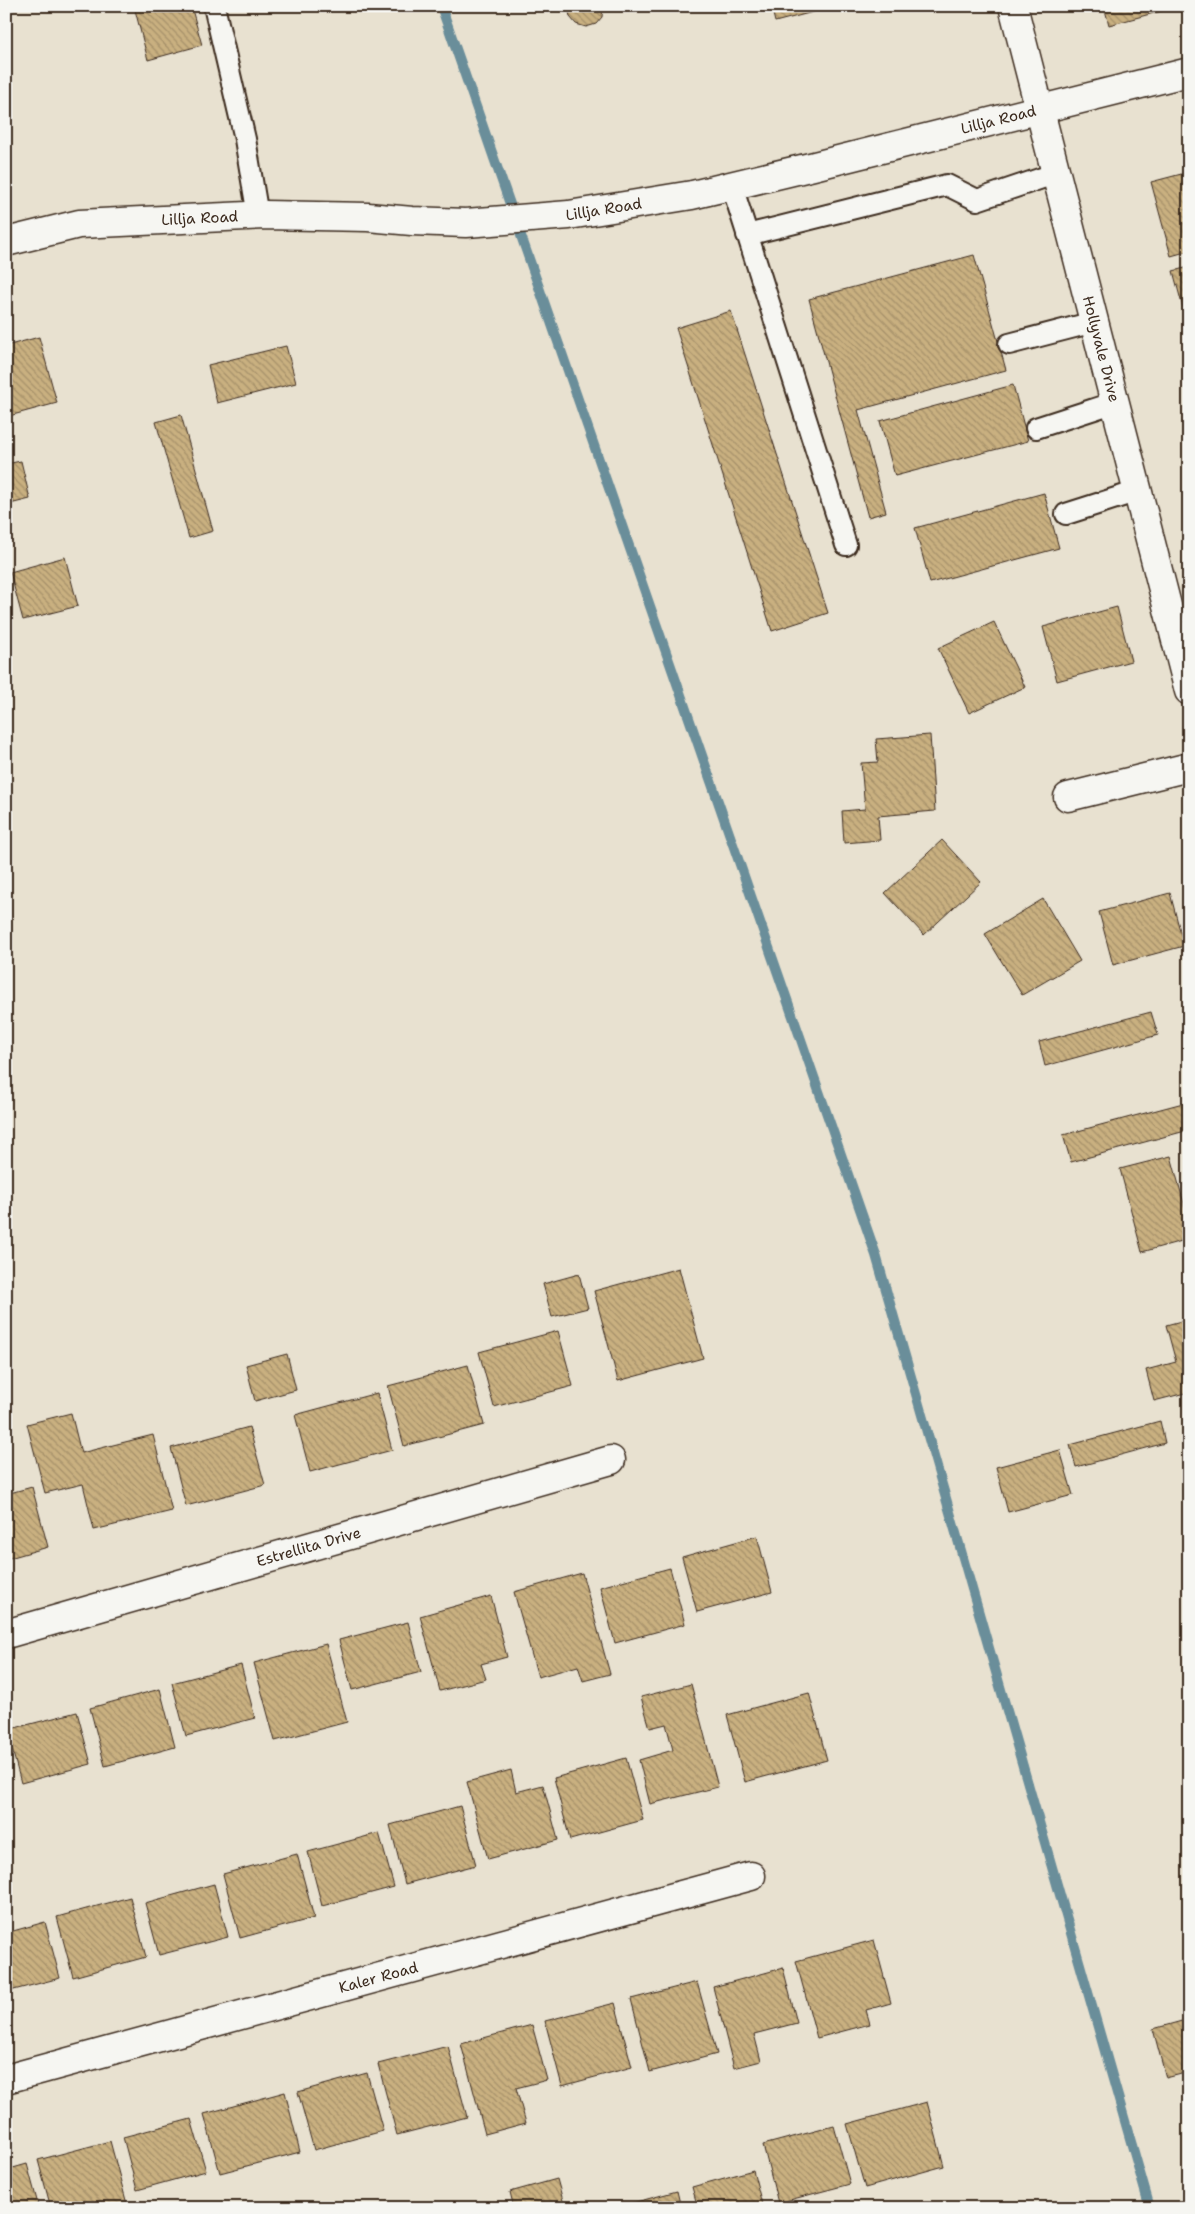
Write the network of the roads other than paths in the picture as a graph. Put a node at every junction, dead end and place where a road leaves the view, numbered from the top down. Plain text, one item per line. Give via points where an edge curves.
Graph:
1 (214, 6) edge
2 (1013, 6) edge
3 (1189, 72) edge
4 (1042, 110) junction
5 (1057, 173) junction
6 (732, 186) junction
7 (258, 216) junction
8 (748, 235) junction
9 (6, 242) edge
10 (1094, 322) junction
11 (1009, 344) dead end
12 (1116, 402) junction
13 (1036, 428) dead end
14 (1138, 491) junction
15 (1066, 514) dead end
16 (846, 545) dead end
17 (1189, 691) edge
18 (1189, 767) edge
19 (1068, 797) dead end
20 (611, 1460) dead end
21 (6, 1634) edge
22 (751, 1876) dead end
23 (6, 2079) edge

1 - 7 lane via 246,139
2 - 4 street, Hollyvale Drive
3 - 4 street, Lillja Road
4 - 5 street, Hollyvale Drive
4 - 6 street, Lillja Road
5 - 8 lane via 976,200 947,185
5 - 10 street, Hollyvale Drive
6 - 7 street, Lillja Road via 552,216 466,223 368,217
6 - 8 lane
7 - 9 street, Lillja Road via 79,224
8 - 16 lane
10 - 11 lane
10 - 12 street, Hollyvale Drive
12 - 13 lane
12 - 14 street, Hollyvale Drive
14 - 15 lane
14 - 17 street, Hollyvale Drive
18 - 19 street
20 - 21 street, Estrellita Drive
22 - 23 street, Kaler Road

